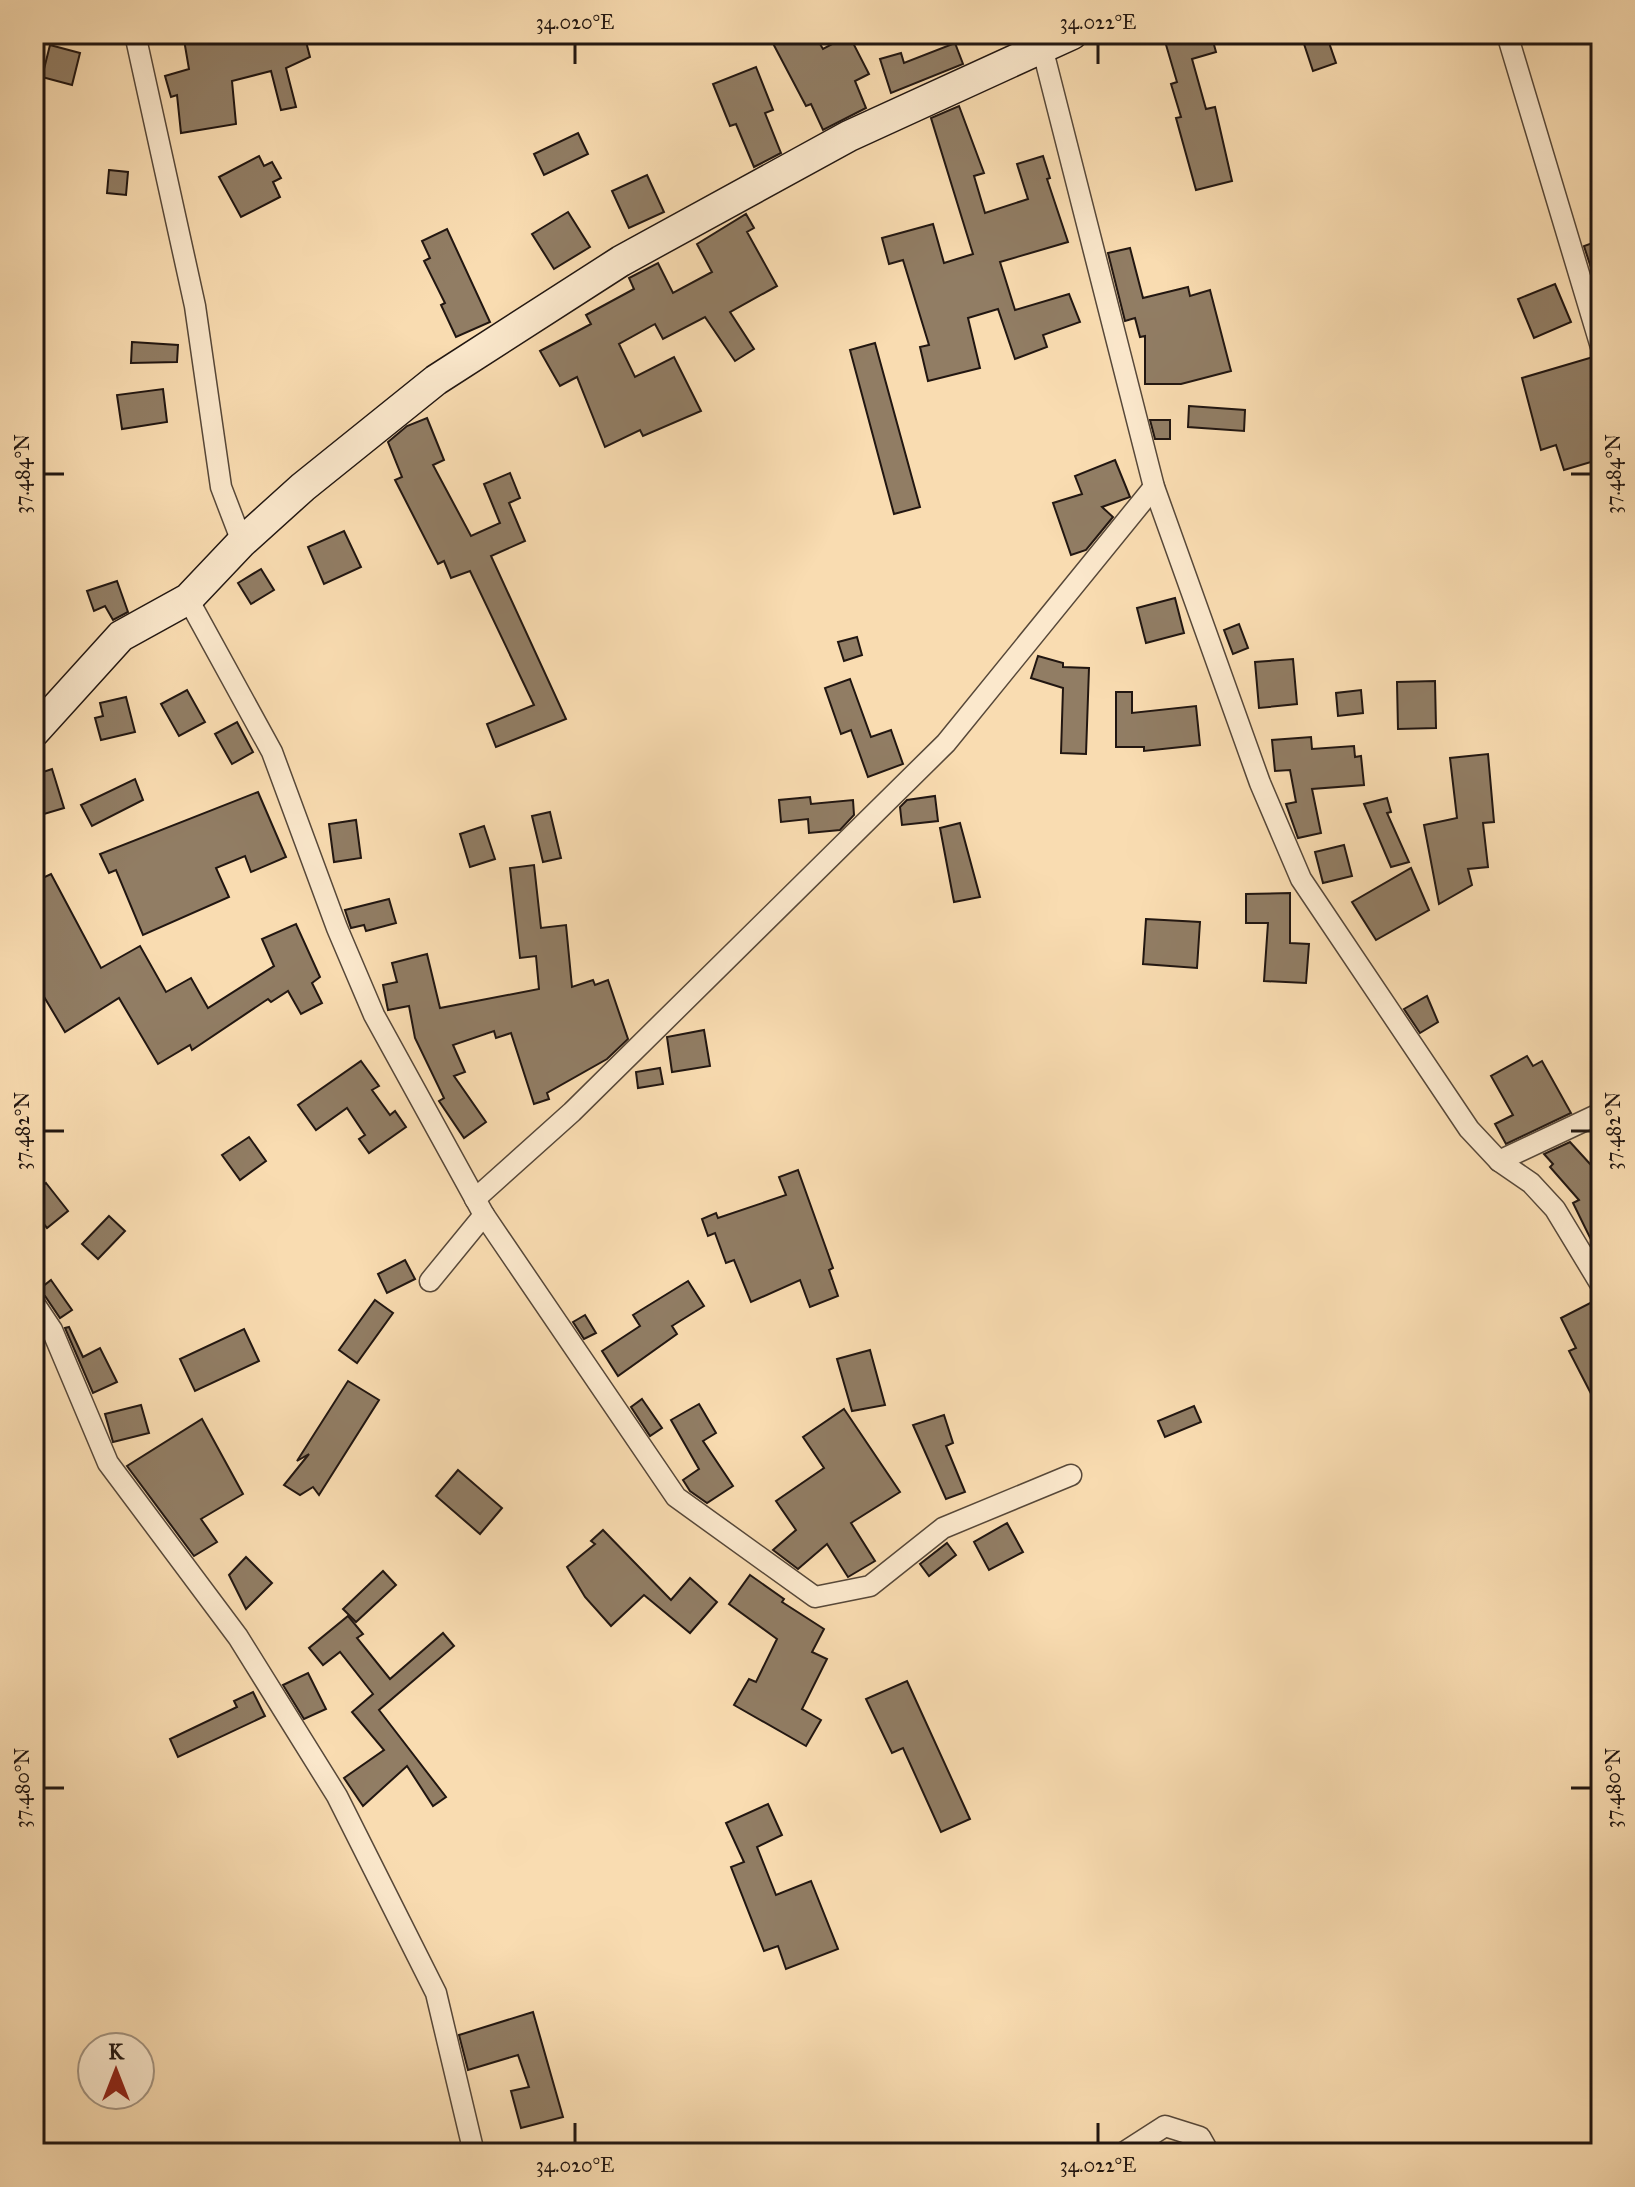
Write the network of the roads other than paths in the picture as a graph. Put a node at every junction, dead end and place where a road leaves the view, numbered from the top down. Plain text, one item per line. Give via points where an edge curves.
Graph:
1 (135, 34) edge
2 (1072, 34) edge
3 (1507, 34) edge
4 (1042, 47) junction
5 (1601, 347) edge
6 (1154, 487) junction
7 (242, 542) junction
8 (188, 599) junction
9 (34, 732) edge
10 (1601, 1113) edge
11 (1499, 1161) junction
12 (480, 1207) junction
13 (430, 1281) dead end
14 (1601, 1285) edge
15 (34, 1303) edge
16 (1071, 1475) dead end
17 (474, 2153) edge
18 (1123, 2153) edge
19 (1209, 2153) edge

1 - 7 street via 195,306 221,487
2 - 4 street
3 - 5 street
4 - 6 street
4 - 7 street via 849,136 621,261 436,380
6 - 11 street via 1260,783 1301,879 1469,1129
6 - 12 street via 946,743
7 - 8 street
8 - 9 street via 121,636
8 - 12 street via 272,752 374,1015
10 - 11 street
11 - 14 street via 1531,1183 1555,1209
12 - 13 street
12 - 16 street via 676,1497 815,1597 870,1586 943,1528
15 - 17 street via 52,1330 108,1463 238,1637 337,1796 436,1993
18 - 19 street via 1165,2126 1200,2137

